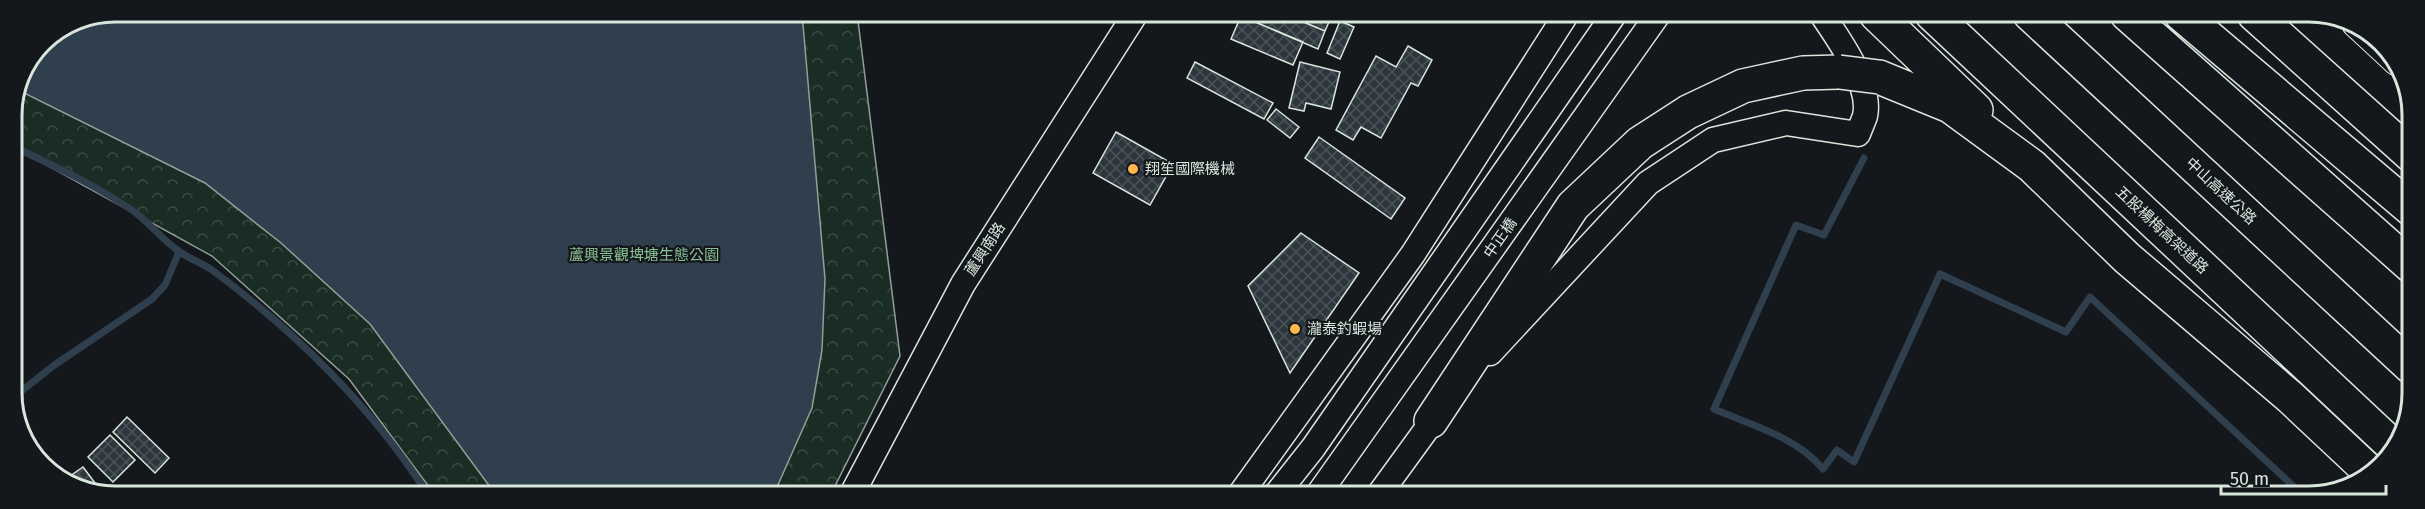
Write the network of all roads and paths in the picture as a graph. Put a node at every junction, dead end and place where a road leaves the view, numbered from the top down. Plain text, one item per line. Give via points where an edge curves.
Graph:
1 (1130, 23) edge
2 (1561, 23) edge
3 (1608, 23) edge
4 (1652, 23) edge
5 (1827, 23) edge
6 (1885, 23) edge
7 (1942, 23) edge
8 (2040, 23) edge
9 (2137, 23) edge
10 (2192, 23) edge
11 (2264, 23) edge
12 (2293, 23) edge
13 (2402, 122) edge
14 (2402, 147) edge
15 (2032, 166) junction
16 (2402, 201) edge
17 (2402, 258) edge
18 (2402, 360) edge
19 (1431, 421) junction
20 (2389, 442) edge
21 (2365, 467) edge
22 (856, 486) edge
23 (1246, 486) edge
24 (1283, 486) edge
25 (1325, 486) edge
26 (1385, 486) edge

1 - 22 street, 蘆興南路 via 963,284
2 - 23 street via 1413,254
3 - 24 street
4 - 25 street, 中正橋
5 - 19 street via 1846,51 1864,94 1865,115 1858,134 1786,123 1713,140 1648,183
6 - 15 highway
7 - 20 highway, 五股楊梅高架道路
8 - 18 highway, 中山高速公路
9 - 17 highway
10 - 16 highway
11 - 14 highway
12 - 13 highway
15 - 19 highway, bridge via 1950,106 1879,76 1803,73 1743,86 1688,112 1640,143 1573,206
15 - 21 highway via 2127,258
19 - 26 street

